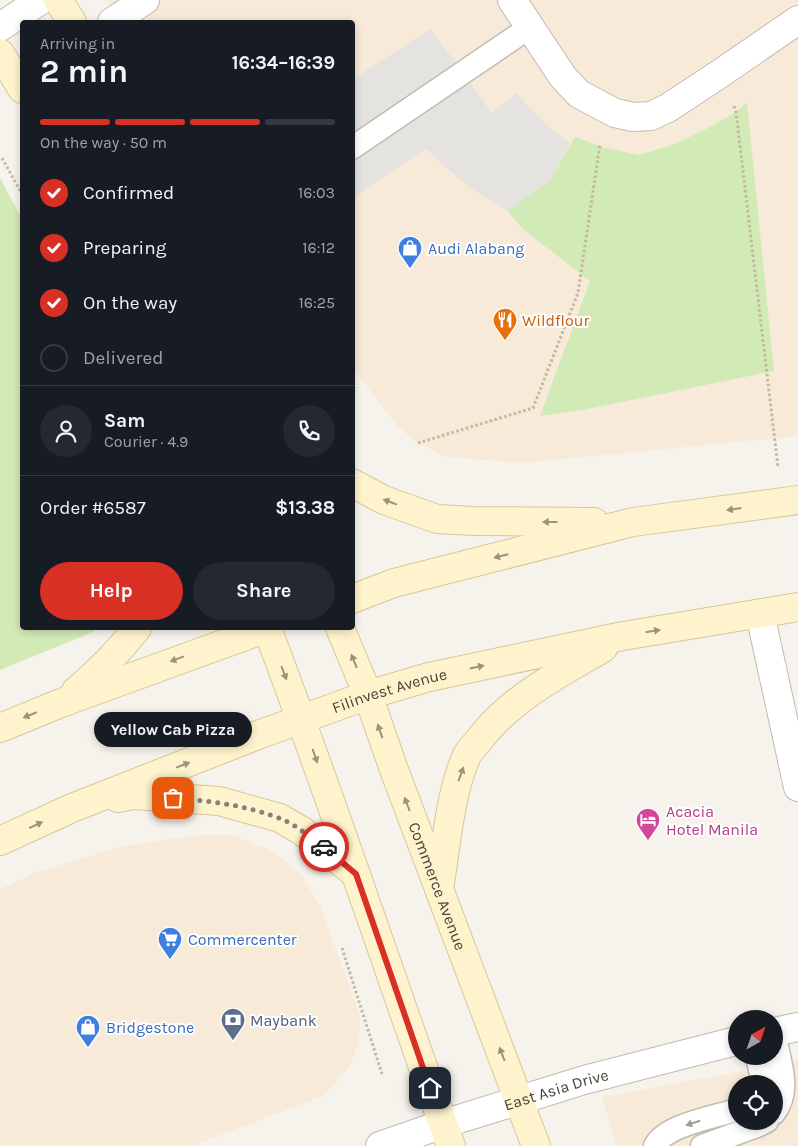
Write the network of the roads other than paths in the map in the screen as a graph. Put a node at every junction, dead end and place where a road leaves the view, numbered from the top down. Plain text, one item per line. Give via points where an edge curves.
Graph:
1 (41, 0) edge
2 (58, 0) edge
3 (145, 0) edge
4 (512, 0) edge
5 (71, 20) edge
6 (115, 20) edge
7 (798, 20) edge
8 (0, 27) edge
9 (530, 27) junction
10 (0, 53) edge
11 (16, 84) edge
12 (355, 146) edge
13 (355, 485) edge
14 (790, 501) edge
15 (633, 522) junction
16 (355, 598) edge
17 (798, 607) edge
18 (760, 614) junction
19 (135, 630) edge
20 (262, 630) edge
21 (268, 630) edge
22 (341, 630) edge
23 (624, 636) junction
24 (368, 695) junction
25 (61, 703) junction
26 (302, 719) junction
27 (0, 728) edge
28 (798, 787) edge
29 (72, 808) junction
30 (0, 841) edge
31 (356, 874) junction
32 (439, 890) junction
33 (788, 1030) edge
34 (728, 1043) edge
35 (783, 1090) edge
36 (519, 1100) junction
37 (728, 1112) edge
38 (746, 1130) edge
39 (447, 1135) edge
40 (380, 1146) edge
41 (536, 1146) edge
42 (656, 1146) edge
43 (702, 1146) edge

1 - 8 street
2 - 5 main road
3 - 6 street
4 - 9 street
7 - 9 street via 668,108 651,116 633,117 615,113 579,94 563,77
9 - 12 lane
10 - 11 main road
15 -> 13 main road via 437,518 384,500
14 -> 15 main road
15 -> 16 main road via 394,583
17 - 18 main road, Filinvest Avenue
23 -> 18 main road, Filinvest Avenue
18 - 28 street
19 - 25 main road via 94,676
20 -> 25 main road
21 -> 26 main road
24 -> 22 main road, Commerce Avenue
24 -> 23 main road, Filinvest Avenue via 429,677
32 -> 23 main road via 456,787 468,754 488,728 540,685
24 - 26 main road, Filinvest Avenue
32 -> 24 main road, Commerce Avenue
25 -> 27 main road
29 -> 26 main road, Filinvest Avenue
26 -> 31 main road
30 -> 29 main road, Filinvest Avenue
29 - 31 main road via 133,794 219,802 280,818 302,831
31 - 39 main road
36 -> 32 main road, Commerce Avenue
33 - 35 lane
34 - 36 street, East Asia Drive
36 - 39 street, East Asia Drive
36 - 41 main road, Commerce Avenue
37 -> 42 lane via 679,1127 658,1140
38 - 43 lane
39 - 40 street, East Asia Drive

